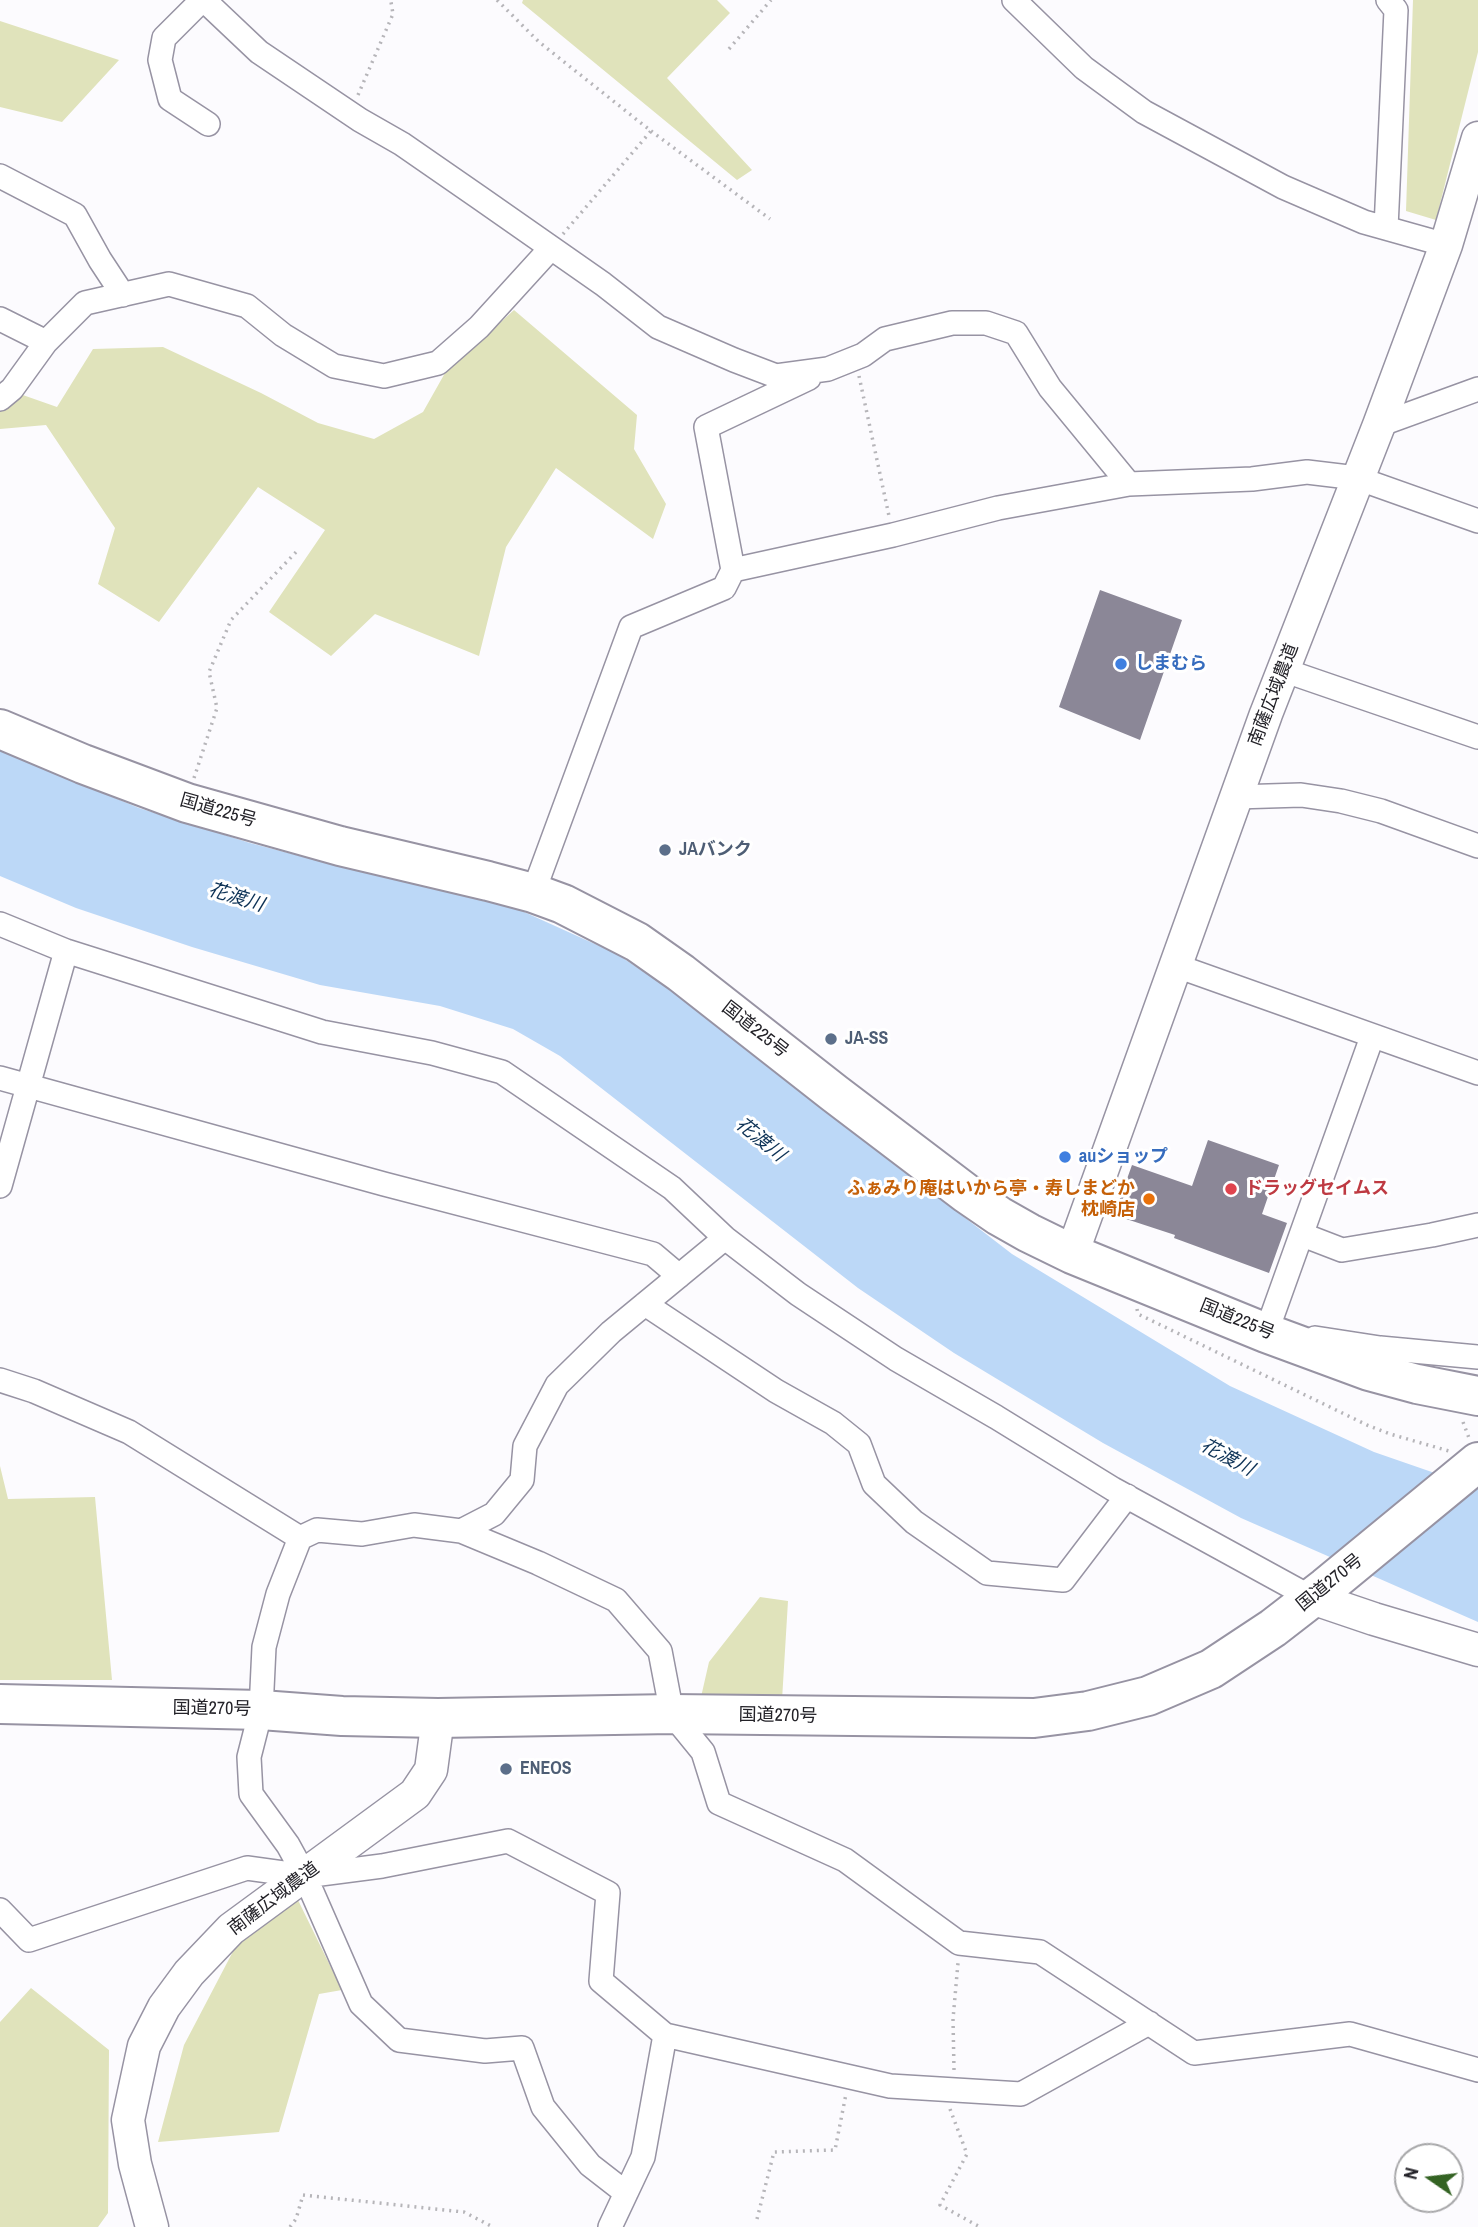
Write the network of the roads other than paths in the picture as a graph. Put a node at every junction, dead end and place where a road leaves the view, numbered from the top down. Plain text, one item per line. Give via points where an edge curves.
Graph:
1 (203, 0) edge
2 (1388, 0) edge
3 (1029, 5) edge
4 (208, 124) dead end
5 (1478, 138) edge
6 (0, 176) edge
7 (1386, 228) junction
8 (1446, 245) junction
9 (551, 248) junction
10 (123, 295) junction
11 (0, 319) edge
12 (46, 342) junction
13 (828, 369) junction
14 (1478, 389) edge
15 (0, 399) edge
16 (1379, 425) junction
17 (1357, 478) junction
18 (1129, 484) junction
19 (1478, 521) edge
20 (733, 570) junction
21 (1283, 670) junction
22 (0, 729) edge
23 (1478, 737) edge
24 (1236, 797) junction
25 (1478, 846) edge
26 (533, 893) junction
27 (0, 924) edge
28 (66, 951) junction
29 (1174, 965) junction
30 (1372, 1037) junction
31 (1478, 1073) edge
32 (0, 1078) edge
33 (27, 1085) junction
34 (0, 1186) edge
35 (1478, 1225) edge
36 (1303, 1235) junction
37 (725, 1238) junction
38 (1072, 1254) junction
39 (679, 1276) junction
40 (645, 1304) junction
41 (1266, 1333) junction
42 (1478, 1357) edge
43 (0, 1380) edge
44 (1469, 1407) edge
45 (1468, 1457) edge
46 (1127, 1496) junction
47 (461, 1531) junction
48 (300, 1538) junction
49 (1319, 1592) junction
50 (1478, 1650) edge
51 (0, 1704) edge
52 (261, 1710) junction
53 (672, 1714) junction
54 (438, 1718) junction
55 (304, 1876) junction
56 (0, 1910) edge
57 (1149, 2023) junction
58 (665, 2035) junction
59 (1478, 2070) edge
60 (626, 2193) junction
61 (152, 2227) edge
62 (610, 2227) edge

1 - 4 street via 164,38 160,60 170,99
1 - 9 street via 259,52
2 - 7 street via 1396,10
3 - 7 street via 1084,68 1144,112 1283,187
5 - 8 street, 南薩広域農道
6 - 10 street via 75,215
7 - 8 street
8 - 16 street, 南薩広域農道
9 - 10 street via 479,327 438,363 384,376 334,366 247,306 169,284
9 - 13 street via 658,327 776,376
10 - 12 street via 85,303
11 - 12 street
12 - 15 street
13 - 18 street via 863,355 885,339 952,323 986,323 1016,333 1050,388
13 - 20 street via 706,427
14 - 16 street
16 - 17 street, 南薩広域農道
17 - 18 street via 1307,472 1252,480
17 - 19 street
17 - 21 street, 南薩広域農道
18 - 20 street via 998,508
20 - 26 street via 724,588 631,627
21 - 23 street
21 - 24 street, 南薩広域農道
22 - 26 highway, 国道225号 via 187,803
24 - 25 street via 1301,795 1341,801
24 - 29 street, 南薩広域農道
26 - 38 highway, 国道225号 via 637,942 967,1194
27 - 28 street
28 - 33 street
28 - 37 street via 322,1032 502,1072 672,1188
29 - 30 street
29 - 38 street, 南薩広域農道
30 - 31 street
30 - 36 street
32 - 33 street
33 - 34 street
33 - 39 street via 653,1254
35 - 36 street via 1342,1250
36 - 41 street
37 - 39 street
37 - 46 street via 896,1359
38 - 41 highway, 国道225号
39 - 40 street
40 - 46 street via 859,1444 874,1484 914,1521 987,1573 1063,1580
40 - 47 street via 556,1385 525,1446 522,1480 494,1514
41 - 42 street
41 - 44 highway, 国道225号 via 1417,1384
43 - 48 street via 129,1432
45 - 49 highway, 国道270号
46 - 49 street
47 - 48 street via 414,1525 362,1534 317,1530
47 - 53 street via 616,1600 660,1651
48 - 52 street via 264,1647
49 - 50 street via 1374,1619
49 - 53 highway, 国道270号 via 1211,1670 1148,1696 1088,1711 1034,1718
51 - 52 highway, 国道270号
52 - 54 highway, 国道270号
52 - 55 street via 249,1757 251,1794
53 - 54 highway, 国道270号
53 - 57 street via 703,1752 719,1803 845,1860 959,1944 1040,1952
54 - 55 street, 南薩広域農道 via 431,1770 415,1794
55 - 56 street via 247,1868 29,1940
55 - 58 street via 508,1841 608,1893 601,1981
55 - 60 street via 361,2004 399,2040 485,2051 522,2048 543,2106 590,2165
55 - 61 street, 南薩広域農道 via 231,1930 189,1973 144,2046 128,2120
57 - 58 street via 1021,2094 890,2086
57 - 59 street via 1194,2053 1350,2034
58 - 60 street via 643,2157
60 - 62 street

